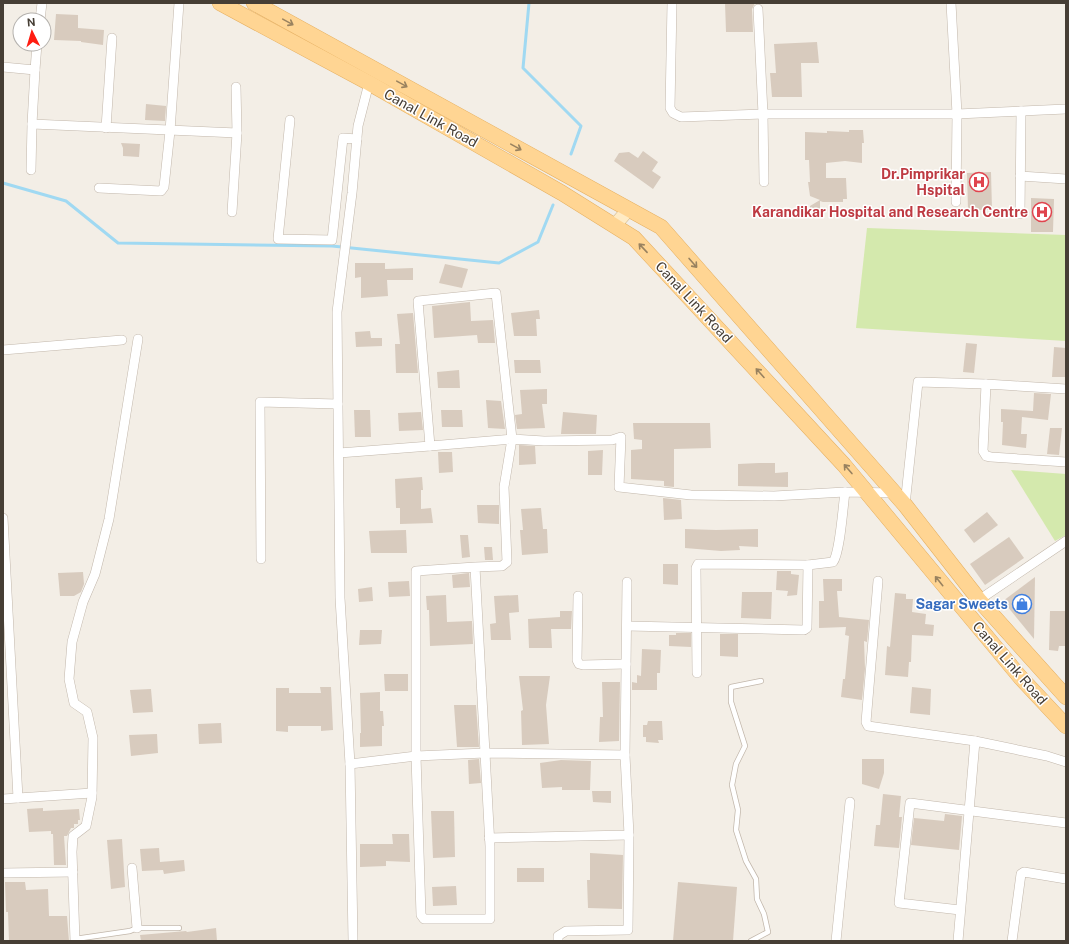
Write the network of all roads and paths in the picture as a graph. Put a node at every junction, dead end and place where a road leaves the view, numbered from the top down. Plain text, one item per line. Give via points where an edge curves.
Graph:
1 (179, 3) edge
2 (220, 3) edge
3 (254, 3) edge
4 (672, 3) edge
5 (951, 3) edge
6 (758, 9) dead end
7 (112, 38) dead end
8 (36, 52) edge
9 (3, 68) edge
10 (35, 70) junction
11 (369, 84) junction
12 (236, 87) dead end
13 (1066, 109) edge
14 (1021, 111) junction
15 (764, 114) junction
16 (957, 114) junction
17 (290, 120) dead end
18 (32, 124) junction
19 (106, 128) junction
20 (170, 131) junction
21 (237, 133) junction
22 (356, 139) junction
23 (31, 170) dead end
24 (1020, 176) junction
25 (1066, 179) edge
26 (764, 182) dead end
27 (99, 188) dead end
28 (956, 202) dead end
29 (629, 209) junction
30 (232, 212) dead end
31 (1020, 214) dead end
32 (614, 226) junction
33 (334, 230) junction
34 (347, 232) junction
35 (138, 339) dead end
36 (122, 340) dead end
37 (3, 350) edge
38 (986, 384) junction
39 (1066, 389) edge
40 (338, 404) junction
41 (512, 439) junction
42 (430, 446) junction
43 (339, 453) junction
44 (1066, 462) edge
45 (845, 492) junction
46 (868, 492) junction
47 (894, 493) junction
48 (905, 504) junction
49 (3, 519) edge
50 (1066, 542) edge
51 (261, 559) dead end
52 (808, 565) junction
53 (475, 567) junction
54 (878, 581) dead end
55 (627, 582) dead end
56 (578, 596) dead end
57 (980, 601) junction
58 (964, 610) junction
59 (627, 626) junction
60 (697, 627) junction
61 (626, 664) junction
62 (697, 674) dead end
63 (761, 681) dead end
64 (1066, 697) edge
65 (1066, 726) edge
66 (975, 741) junction
67 (485, 753) junction
68 (625, 755) junction
69 (416, 756) junction
70 (1066, 762) edge
71 (350, 764) junction
72 (92, 793) junction
73 (18, 798) junction
74 (3, 799) edge
75 (850, 802) dead end
76 (969, 811) junction
77 (1066, 823) edge
78 (629, 835) junction
79 (490, 838) junction
80 (132, 868) dead end
81 (73, 872) junction
82 (3, 873) edge
83 (1066, 879) edge
84 (960, 910) junction
85 (137, 928) junction
86 (180, 928) dead end
87 (75, 940) edge
88 (353, 941) edge
89 (558, 941) edge
90 (751, 941) edge
91 (836, 941) edge
92 (958, 941) edge
93 (1012, 941) edge

1 - 20 street
2 - 11 main road, Canal Link Road
3 -> 29 main road, Canal Link Road
4 - 15 street via 670,108 673,113 681,117
5 - 16 street
6 - 15 street
7 - 19 street
8 - 10 street
9 - 10 street
10 - 18 street
11 - 22 street
11 - 32 main road, Canal Link Road via 562,193
12 - 21 street
13 - 14 street
14 - 16 street
14 - 24 street
15 - 16 street
15 - 26 street
16 - 28 street
17 - 33 street via 278,238 332,240
18 - 19 street
18 - 23 street
19 - 20 street
20 - 21 street
20 - 27 street via 163,190 160,192
21 - 30 street
22 - 33 street via 342,138
22 - 34 street
24 - 25 street
24 - 31 street
29 - 32 main road
29 -> 47 main road, Canal Link Road via 661,227
46 -> 32 main road, Canal Link Road via 634,238
33 - 34 street
34 - 40 street via 337,312
35 - 72 street via 109,519 95,574 83,602 72,642 69,679 74,702 87,712 93,738
36 - 37 street
38 - 39 street
38 - 44 street via 983,451 986,456
38 - 48 street via 918,382
40 - 43 street
40 - 51 street via 260,402
41 - 42 street
41 - 42 street via 496,293 418,301
41 - 45 street via 612,440 621,437 619,487 691,495 774,496
41 - 53 street via 504,487 507,562 502,566
42 - 43 street
43 - 71 street via 340,598
45 - 46 street
45 - 52 street via 835,560 830,563
46 - 47 street
58 -> 46 main road, Canal Link Road
47 - 48 main road, Canal Link Road
48 - 57 main road, Canal Link Road
49 - 73 street
50 - 57 street
52 - 60 street via 804,630
52 - 60 street via 698,564
53 - 67 street
53 - 69 street via 416,572
54 - 66 street via 866,722 868,726
55 - 59 street
56 - 61 street via 579,664
57 - 58 street
57 - 64 main road, Canal Link Road
58 - 65 main road, Canal Link Road via 1020,677
59 - 60 street
59 - 61 street
60 - 62 street
61 - 68 street
63 - 90 lane via 732,687 732,702 745,746 736,764 732,785 738,810 736,830 746,861 756,878 757,900 764,914 768,932
66 - 70 street
66 - 76 street
67 - 68 street
67 - 69 street
67 - 79 street
68 - 78 street
69 - 71 street
69 - 79 street via 421,915 424,919 490,919
71 - 88 street
72 - 73 street
72 - 81 street via 86,826 73,836
73 - 74 street
75 - 91 street
76 - 77 street
76 - 84 street
76 - 84 street via 910,803 899,903
78 - 79 street
78 - 89 street via 628,930 566,931 558,936
80 - 85 street
81 - 82 street
81 - 87 street
83 - 93 street via 1024,872 1021,874
84 - 92 street
85 - 86 lane
85 - 87 lane

